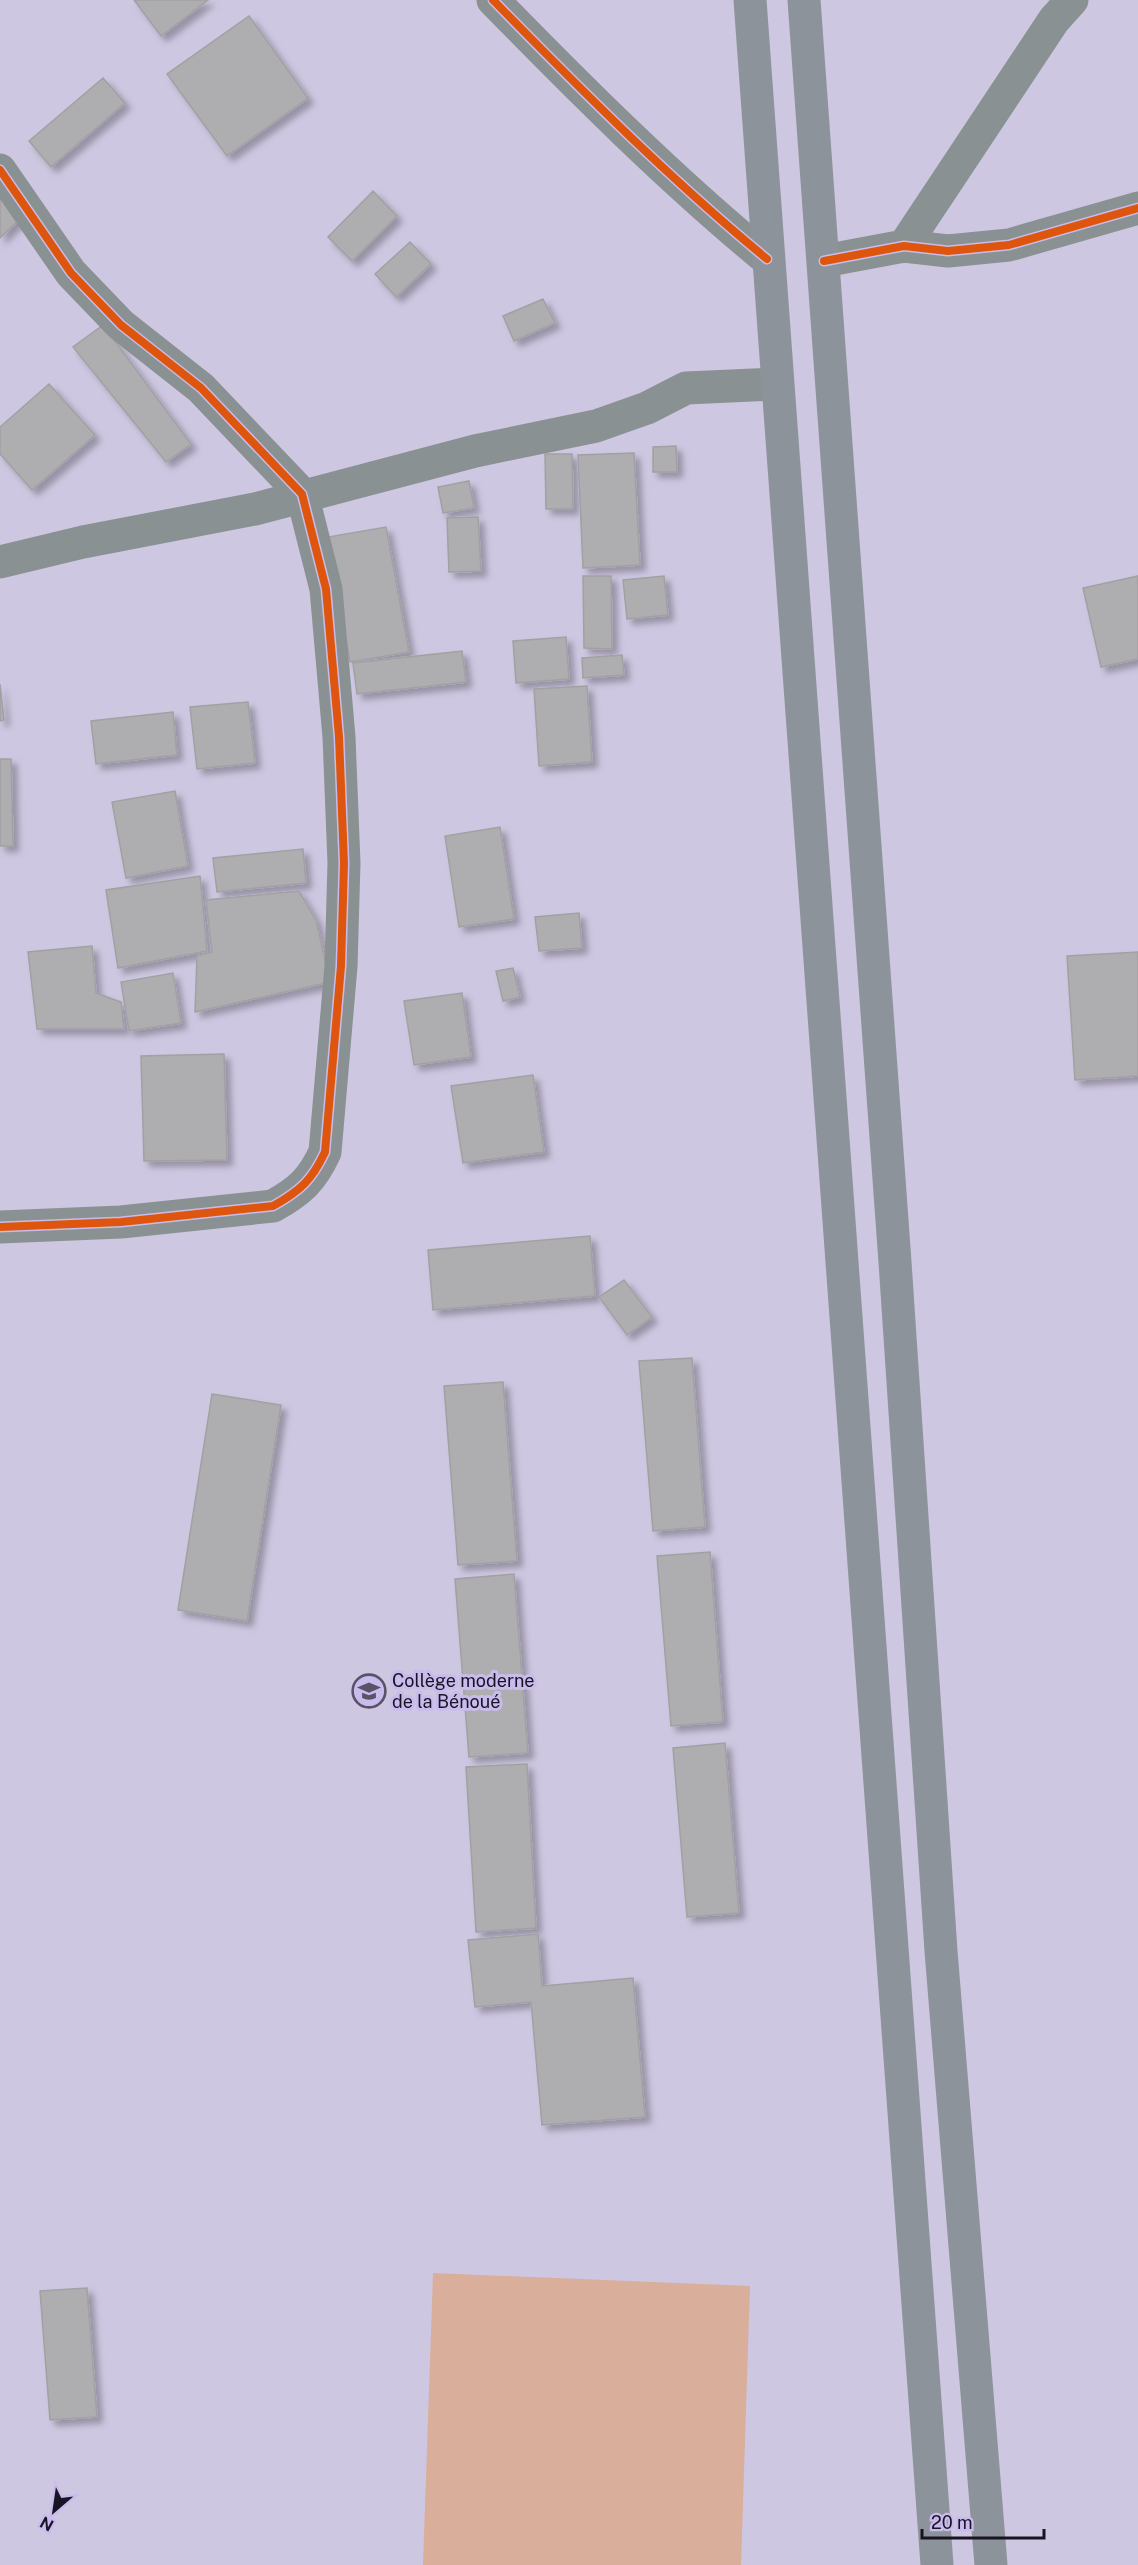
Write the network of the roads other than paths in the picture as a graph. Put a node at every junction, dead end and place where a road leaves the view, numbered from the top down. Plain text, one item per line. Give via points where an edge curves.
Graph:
1 (493, 0) edge
2 (750, 0) edge
3 (804, 0) edge
4 (1072, 0) edge
5 (0, 170) edge
6 (1138, 208) edge
7 (904, 246) junction
8 (767, 259) junction
9 (824, 261) junction
10 (777, 384) junction
11 (302, 494) junction
12 (0, 562) edge
13 (859, 748) junction
14 (806, 750) junction
15 (0, 1227) edge
16 (954, 2118) junction
17 (905, 2122) junction
18 (937, 2565) edge
19 (991, 2565) edge

1 - 8 street via 595,103
2 - 8 main road
3 - 9 main road
4 - 7 street via 1054,20
5 - 11 street via 71,273 121,325 201,388
6 - 7 street via 1009,245 948,251
7 - 9 street
8 - 10 main road
9 - 13 main road
10 - 11 street via 686,388 647,408 596,426 475,450
10 - 14 main road
11 - 12 street via 255,509
11 - 15 street via 326,590 345,863 341,966 325,1152 314,1174 295,1194 273,1206 121,1222
13 - 14 main road
13 - 16 main road
14 - 17 main road
16 - 17 main road
16 - 19 main road
17 - 18 main road

